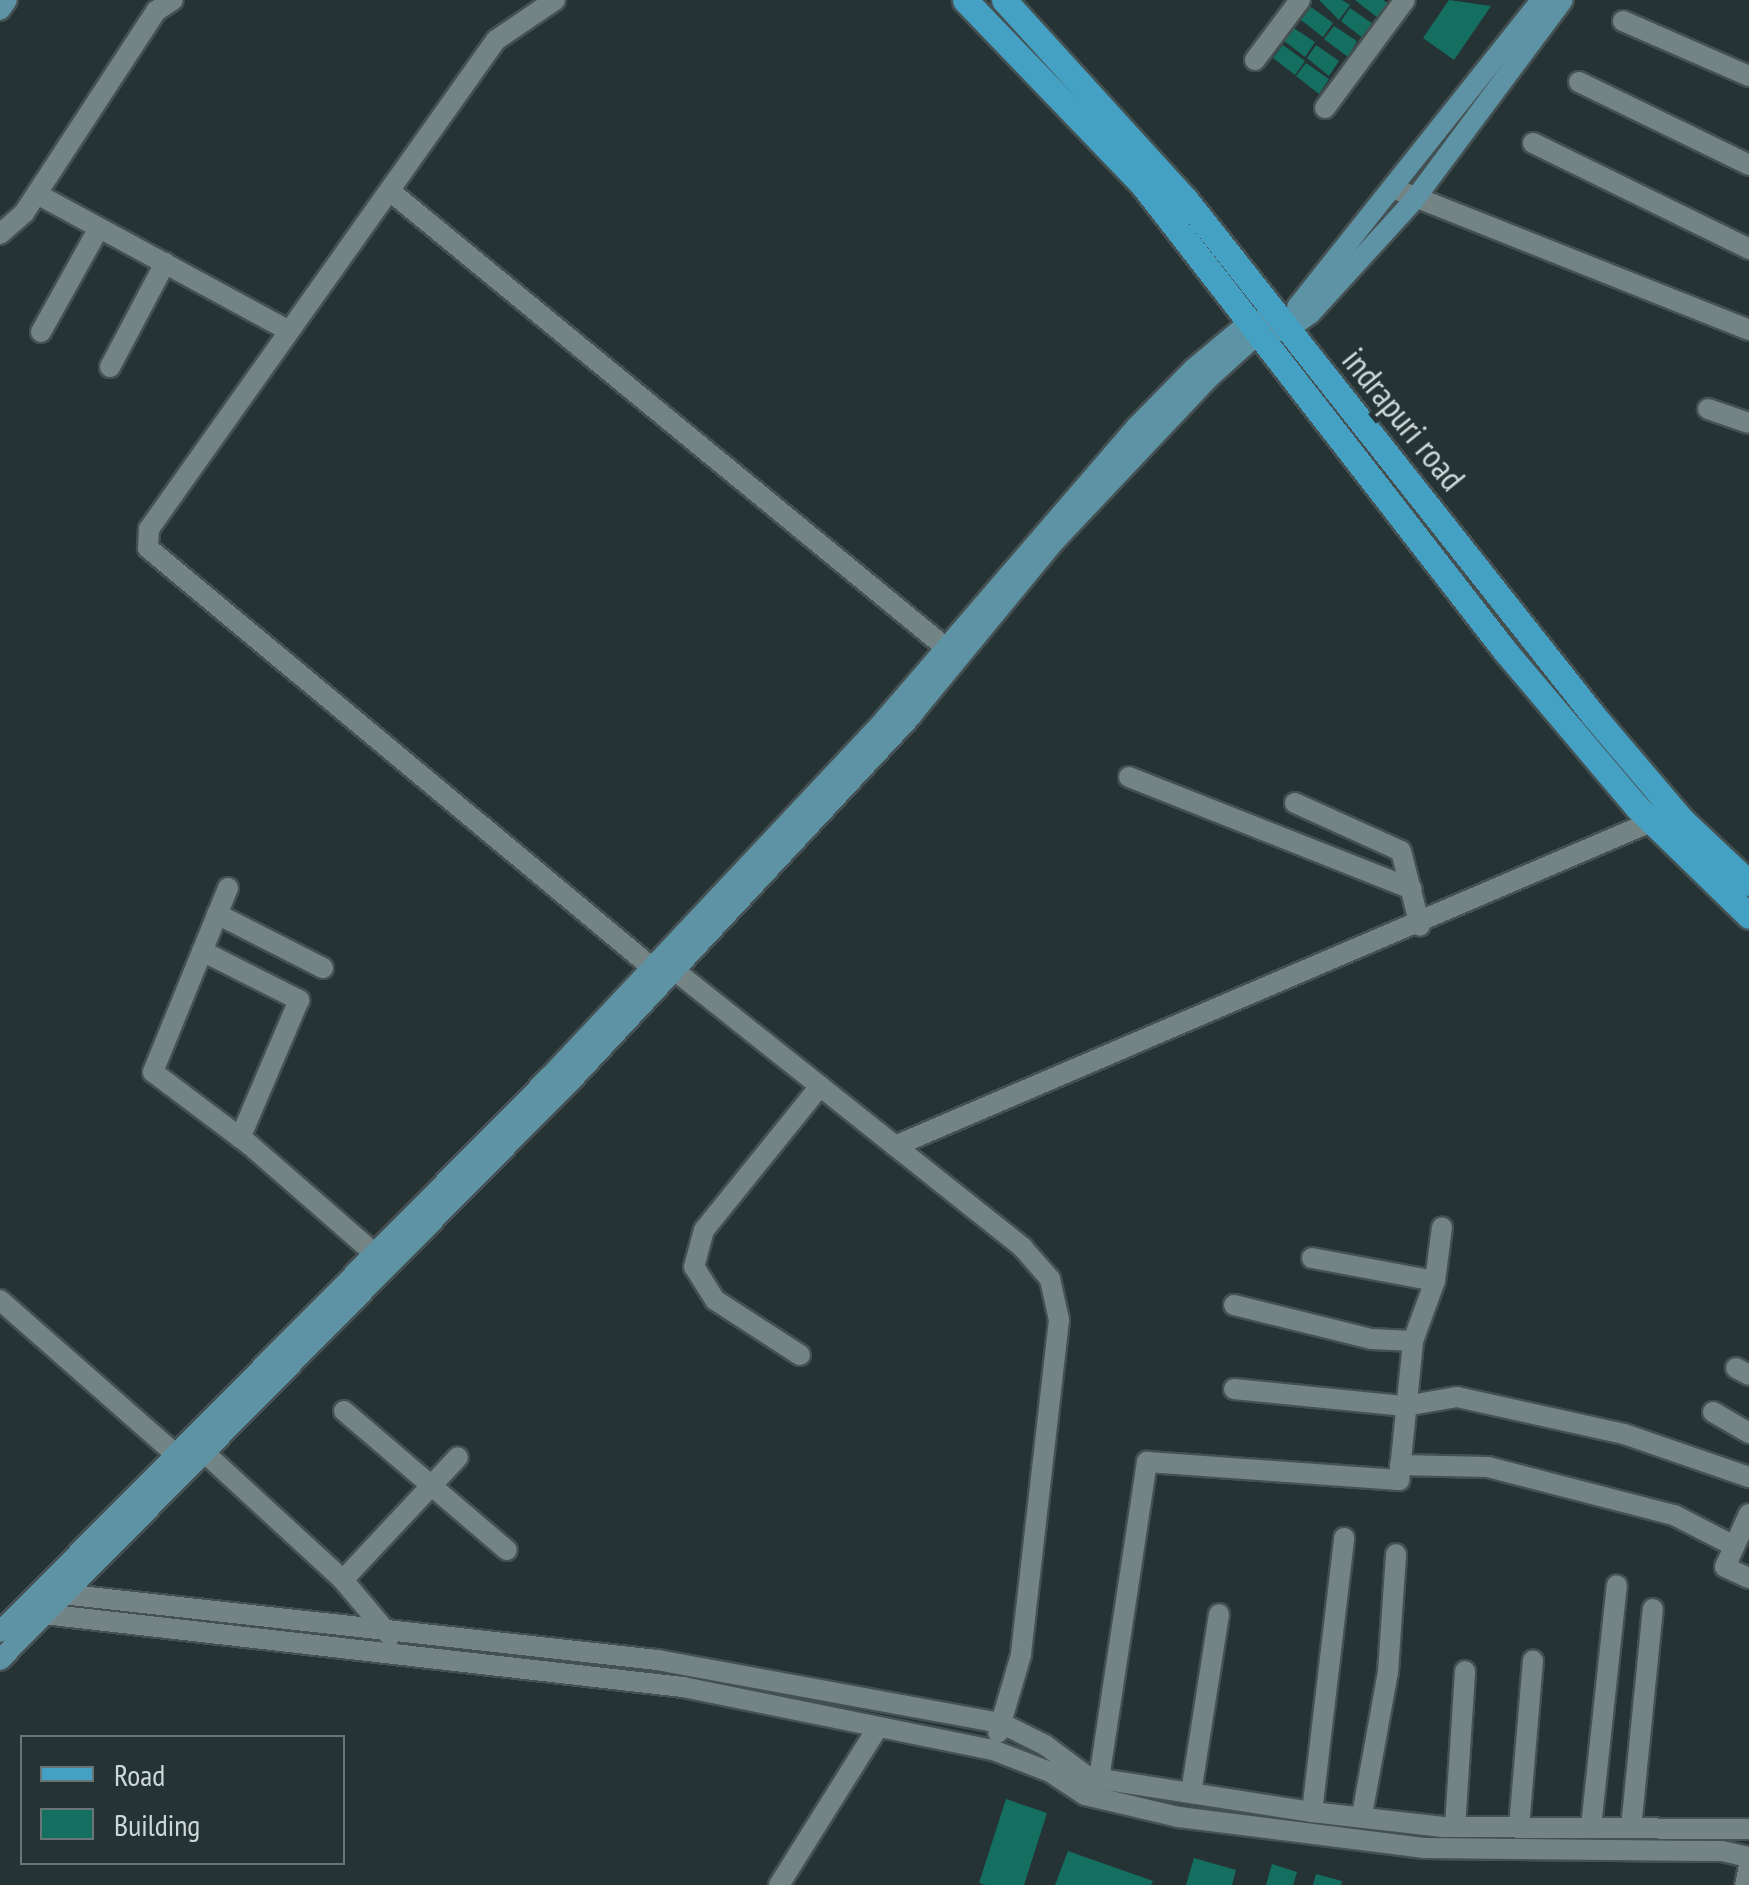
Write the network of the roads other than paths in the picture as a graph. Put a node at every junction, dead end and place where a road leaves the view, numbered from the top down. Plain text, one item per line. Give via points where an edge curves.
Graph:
1 (6, 0) edge
2 (173, 0) edge
3 (555, 0) edge
4 (966, 0) edge
5 (1004, 0) edge
6 (1300, 0) edge
7 (1405, 0) edge
8 (1541, 0) edge
9 (1563, 0) edge
10 (0, 10) edge
11 (1623, 21) dead end
12 (1255, 60) dead end
13 (1749, 76) edge
14 (1579, 82) dead end
15 (1325, 108) dead end
16 (1533, 142) dead end
17 (1749, 165) edge
18 (1396, 189) junction
19 (390, 191) junction
20 (37, 194) junction
21 (1414, 200) junction
22 (99, 228) junction
23 (0, 234) edge
24 (1749, 249) edge
25 (164, 264) junction
26 (1268, 326) junction
27 (1748, 327) edge
28 (288, 330) junction
29 (40, 332) dead end
30 (110, 367) dead end
31 (1708, 409) dead end
32 (1749, 423) edge
33 (945, 647) junction
34 (1128, 777) dead end
35 (1295, 804) dead end
36 (1651, 822) junction
37 (1749, 882) edge
38 (228, 888) dead end
39 (1412, 889) junction
40 (217, 914) junction
41 (1749, 916) edge
42 (1420, 926) junction
43 (202, 952) junction
44 (650, 966) junction
45 (322, 968) dead end
46 (674, 970) junction
47 (820, 1086) junction
48 (240, 1138) junction
49 (895, 1146) junction
50 (484, 1156) junction
51 (1442, 1227) dead end
52 (374, 1253) junction
53 (1312, 1258) dead end
54 (1435, 1281) junction
55 (0, 1300) edge
56 (1234, 1305) dead end
57 (1413, 1341) junction
58 (800, 1355) dead end
59 (1234, 1390) dead end
60 (1405, 1406) junction
61 (344, 1411) dead end
62 (1712, 1412) dead end
63 (1749, 1432) edge
64 (187, 1447) junction
65 (458, 1457) dead end
66 (1400, 1465) junction
67 (1749, 1476) edge
68 (432, 1486) junction
69 (1749, 1514) edge
70 (1344, 1538) dead end
71 (1734, 1546) junction
72 (507, 1550) dead end
73 (1396, 1554) dead end
74 (1749, 1578) edge
75 (342, 1580) junction
76 (1617, 1585) dead end
77 (62, 1594) junction
78 (1653, 1609) dead end
79 (44, 1614) junction
80 (1219, 1614) dead end
81 (385, 1631) junction
82 (0, 1632) edge
83 (408, 1657) junction
84 (0, 1660) edge
85 (1534, 1661) dead end
86 (1465, 1672) dead end
87 (1001, 1723) junction
88 (878, 1726) junction
89 (993, 1750) junction
90 (1099, 1778) junction
91 (1191, 1793) junction
92 (1312, 1812) junction
93 (1362, 1815) junction
94 (1749, 1818) edge
95 (1455, 1827) junction
96 (1519, 1827) junction
97 (1591, 1827) junction
98 (1632, 1828) junction
99 (1748, 1829) edge
100 (1749, 1857) edge
101 (1749, 1866) edge
102 (779, 1885) edge
103 (1744, 1885) edge

1 - 10 street
2 - 20 street via 156,12
3 - 19 street via 496,40
4 - 26 main road
5 - 26 main road, indrapuri road via 1186,200
6 - 12 street
7 - 15 street
8 - 18 street
9 - 21 street
11 - 13 street
14 - 17 street
16 - 24 street
18 - 21 street
18 - 26 street via 1302,304
19 - 28 street
19 - 33 street
20 - 22 street
20 - 23 street
21 - 26 street via 1310,314
21 - 27 street
22 - 25 street
22 - 29 street
25 - 28 street
25 - 30 street
26 - 33 street via 1135,428
26 - 36 main road, indrapuri road via 1321,410 1506,652
26 - 37 main road, indrapuri road via 1683,821
26 - 46 street via 1068,527 912,715
28 - 44 street via 149,529 148,548
31 - 32 street
33 - 44 street
34 - 39 street
35 - 39 street via 1402,851
36 - 41 main road, indrapuri road
36 - 42 street
38 - 40 street
39 - 42 street
40 - 43 street
40 - 45 street
42 - 49 street
43 - 48 street via 153,1072
43 - 48 street via 299,1000
44 - 50 street
46 - 47 street
46 - 50 street
47 - 49 street
47 - 58 street via 704,1230 694,1267 715,1300
48 - 52 street
49 - 87 street via 1023,1248 1057,1298 1021,1656
50 - 52 street
50 - 64 street
51 - 54 street
52 - 64 street
53 - 54 street
54 - 57 street
55 - 64 street
56 - 57 street via 1371,1339
57 - 60 street
59 - 60 street
60 - 66 street
60 - 67 street via 1457,1398 1527,1411 1684,1451
61 - 68 street
62 - 63 street
64 - 75 street
64 - 77 street
64 - 82 street
65 - 68 street
66 - 71 street via 1488,1467 1674,1515
66 - 90 street via 1400,1480 1147,1462
68 - 72 street
68 - 75 street
69 - 71 street
70 - 92 street
71 - 74 street via 1725,1568
73 - 93 street via 1388,1672
75 - 81 street
76 - 97 street
77 - 79 street
77 - 81 street
78 - 98 street
79 - 83 street
79 - 84 street
80 - 91 street
81 - 83 street
81 - 87 street via 621,1655
83 - 88 street via 660,1683
85 - 96 street
86 - 95 street
87 - 89 street
87 - 90 street
88 - 89 street
88 - 102 street
89 - 100 street via 1050,1772 1085,1795 1179,1816 1426,1848 1722,1851
90 - 91 street
91 - 92 street
92 - 93 street
93 - 95 street
94 - 99 street
95 - 96 street
96 - 97 street
97 - 98 street
98 - 99 street
101 - 103 street

